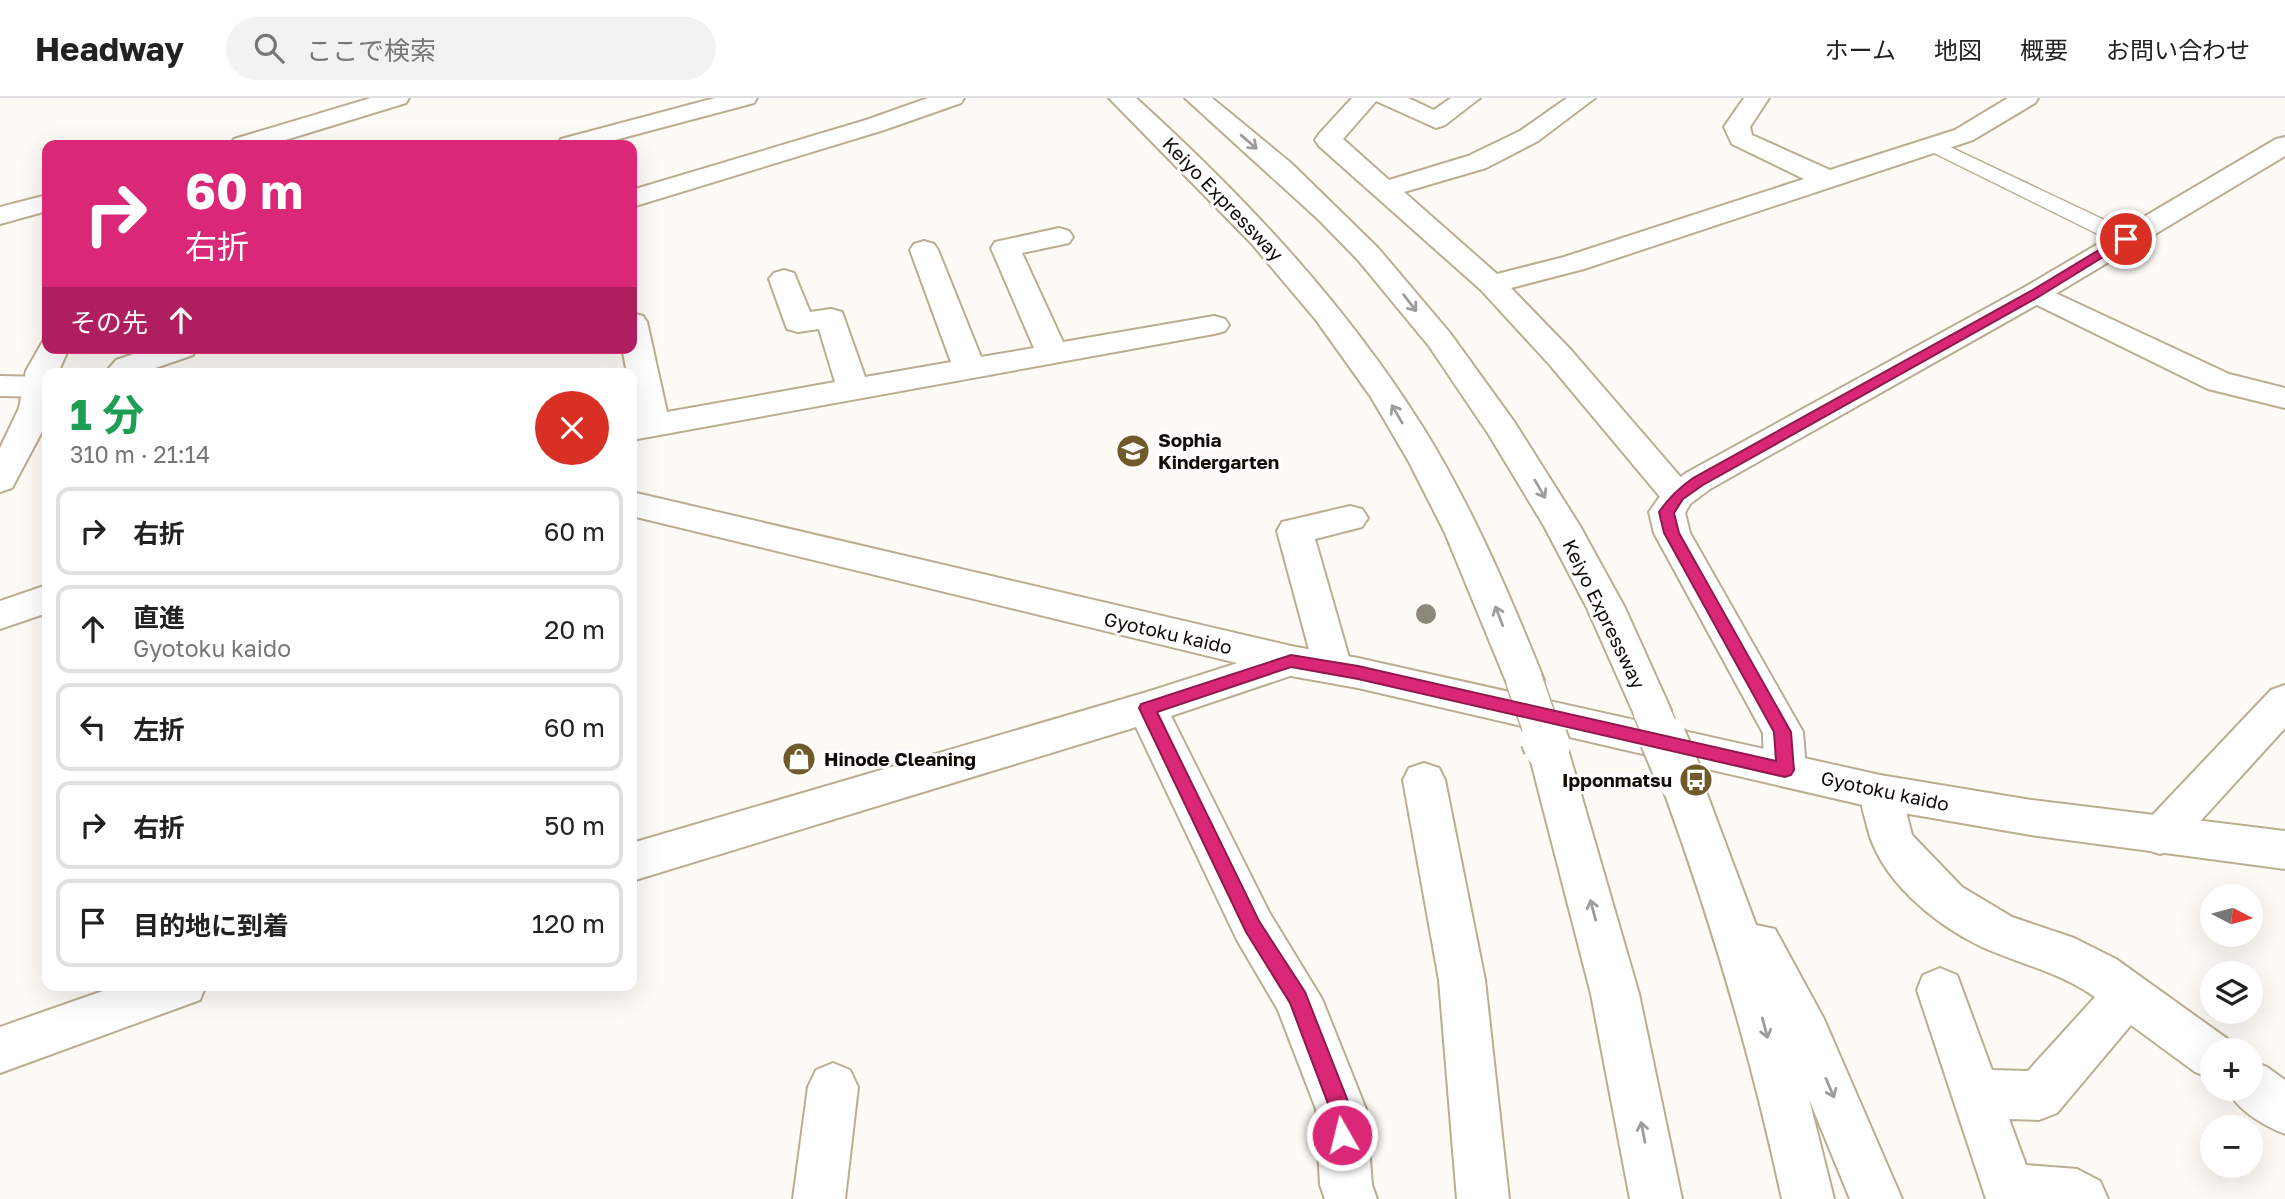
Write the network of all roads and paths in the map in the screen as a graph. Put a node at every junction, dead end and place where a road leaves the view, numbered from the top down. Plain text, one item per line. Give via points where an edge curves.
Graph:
1 (397, 98) edge
2 (745, 98) edge
3 (952, 98) edge
4 (1121, 98) edge
5 (1197, 98) edge
6 (1366, 98) edge
7 (1387, 98) edge
8 (1468, 98) edge
9 (1583, 98) edge
10 (1756, 98) edge
11 (2026, 98) edge
12 (259, 140) edge
13 (586, 140) edge
14 (1933, 145) junction
15 (2285, 145) edge
16 (1828, 179) junction
17 (1383, 190) junction
18 (637, 197) edge
19 (42, 203) edge
20 (0, 216) edge
21 (1059, 237) dead end
22 (2126, 239) junction
23 (924, 250) dead end
24 (784, 279) dead end
25 (1492, 284) junction
26 (2036, 293) junction
27 (1214, 325) dead end
28 (1052, 353) junction
29 (165, 354) edge
30 (969, 367) junction
31 (126, 368) edge
32 (637, 370) edge
33 (0, 386) edge
34 (42, 387) edge
35 (42, 387) edge
36 (853, 388) junction
37 (42, 390) edge
38 (0, 396) edge
39 (2285, 398) edge
40 (643, 427) edge
41 (0, 480) edge
42 (1678, 496) junction
43 (637, 505) edge
44 (1350, 518) dead end
45 (42, 600) edge
46 (0, 615) edge
47 (1291, 661) junction
48 (1333, 668) junction
49 (2285, 701) edge
50 (1147, 708) junction
51 (1785, 770) junction
52 (1424, 780) dead end
53 (1880, 792) junction
54 (2160, 836) junction
55 (2285, 850) edge
56 (1710, 853) junction
57 (637, 861) edge
58 (1940, 990) dead end
59 (166, 991) edge
60 (2128, 994) junction
61 (2200, 1047) edge
62 (0, 1050) edge
63 (833, 1087) dead end
64 (1975, 1093) junction
65 (2263, 1094) edge
66 (2285, 1110) edge
67 (2011, 1195) edge
68 (819, 1199) edge
69 (1351, 1199) edge
70 (1483, 1199) edge
71 (1656, 1199) edge
72 (1808, 1199) edge
73 (1876, 1199) edge
74 (2082, 1199) edge

1 - 12 main road
2 - 13 main road
3 - 18 main road
71 -> 4 main road, Keiyo Expressway, bridge via 1615,994 1547,746 1487,585 1439,487 1386,395 1326,312 1189,159
5 -> 56 main road, Keiyo Expressway, bridge via 1330,214 1400,290 1464,372 1526,465 1591,577
6 - 17 main road via 1328,140
7 - 8 main road via 1436,120
9 - 17 main road via 1529,136 1477,162
10 - 16 main road via 1737,127 1741,139
11 - 14 main road via 1979,127
14 - 16 main road
14 - 22 lane
15 - 22 main road
16 - 25 main road via 1574,264
17 - 25 main road
19 - 20 main road
21 - 28 main road via 1005,248
22 - 26 main road
23 - 30 main road
24 - 36 main road via 799,323 831,318
25 - 42 main road via 1560,356
26 - 39 main road via 2218,383
26 - 42 main road
27 - 28 main road
28 - 30 main road
29 - 31 main road
30 - 36 main road
32 - 40 main road
33 - 34 main road
35 - 38 main road
36 - 40 main road
37 - 41 main road
42 - 51 main road via 1667,512 1672,533 1783,732
43 - 47 main road, Gyotoku kaido
44 - 48 main road via 1295,531
45 - 46 main road
47 - 48 main road, Gyotoku kaido
47 - 50 main road
48 - 51 main road, Gyotoku kaido
49 - 54 main road
50 - 57 main road
50 - 69 main road via 1252,926 1298,999 1341,1109
51 - 53 main road, Gyotoku kaido
52 - 70 main road via 1462,980
53 - 54 main road, Gyotoku kaido
53 - 60 main road via 1892,841 1946,901 1998,932 2100,974
54 - 55 main road, Gyotoku kaido
56 -> 72 main road, Keiyo Expressway via 1755,991
56 -> 73 main road via 1807,1034
58 - 64 main road
59 - 62 main road
60 - 61 main road
60 - 64 main road via 2039,1096
63 - 68 main road
64 - 67 main road
65 - 66 main road
67 - 74 main road via 2077,1195

